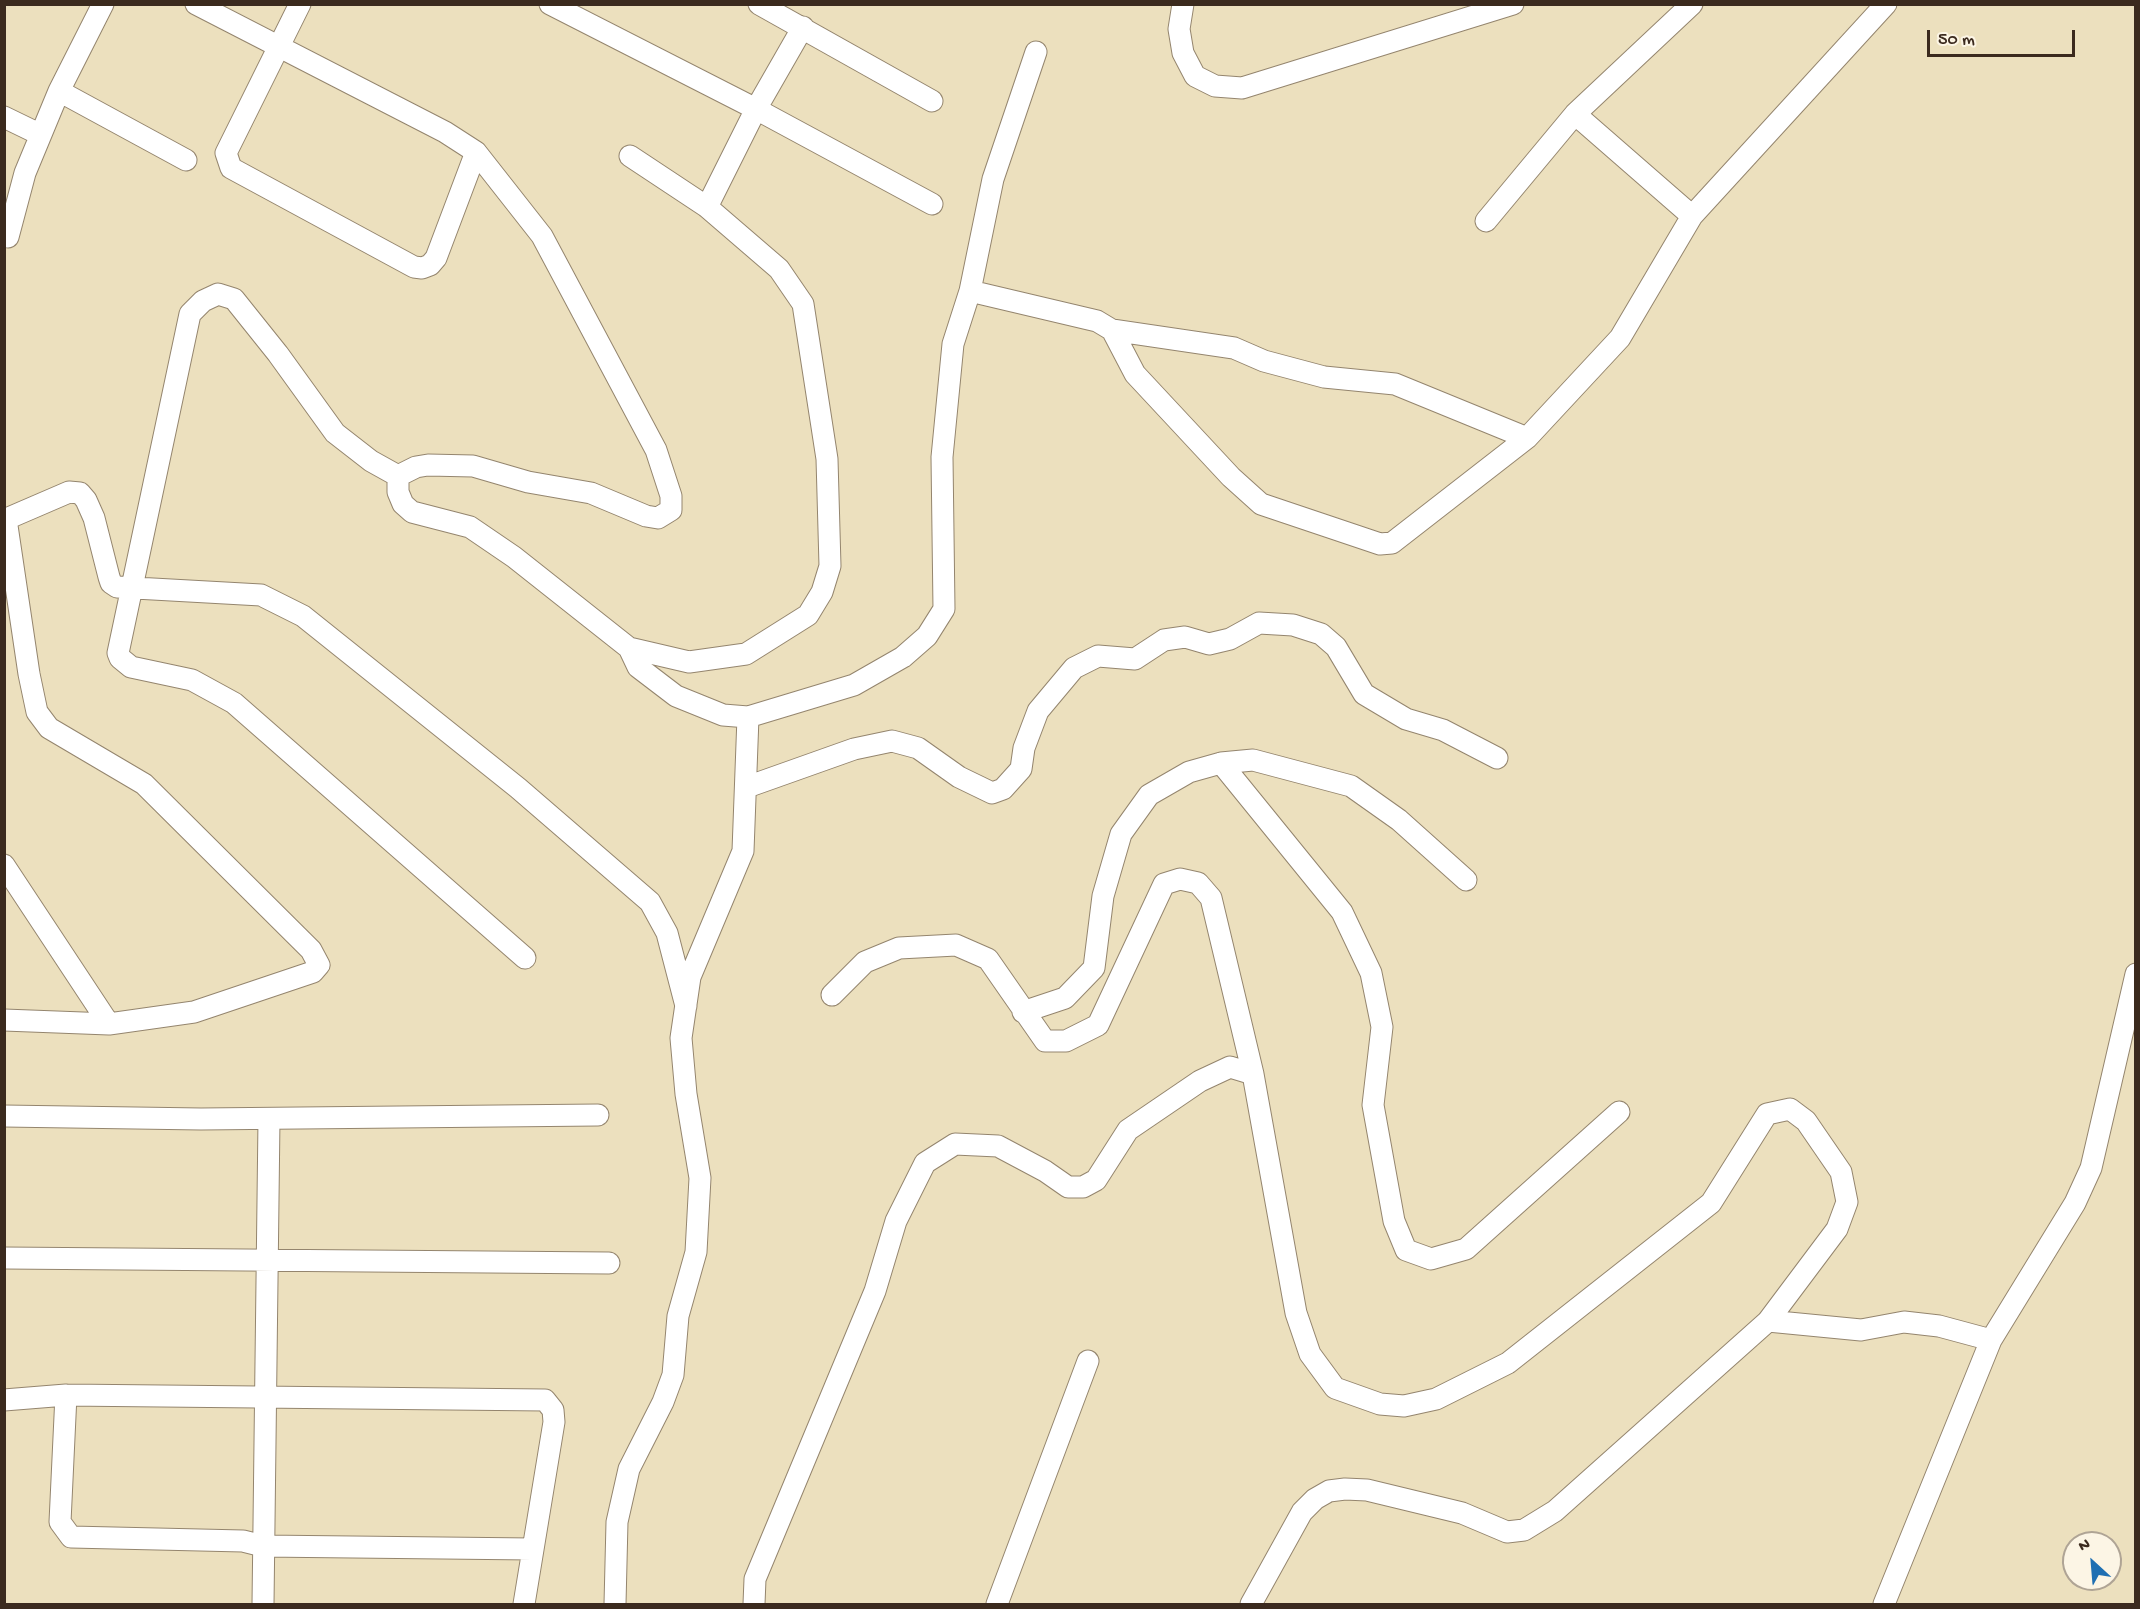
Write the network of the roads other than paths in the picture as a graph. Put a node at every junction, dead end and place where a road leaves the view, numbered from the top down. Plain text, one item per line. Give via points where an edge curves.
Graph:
1 (103, 4) edge
2 (196, 4) edge
3 (300, 4) edge
4 (550, 4) edge
5 (759, 4) edge
6 (1183, 4) edge
7 (1513, 4) edge
8 (1692, 4) edge
9 (1886, 4) edge
10 (803, 27) junction
11 (277, 47) junction
12 (1036, 52) dead end
13 (59, 91) junction
14 (932, 101) dead end
15 (756, 109) junction
16 (1575, 114) junction
17 (4, 117) edge
18 (39, 134) junction
19 (476, 152) junction
20 (630, 156) dead end
21 (186, 160) dead end
22 (932, 204) dead end
23 (707, 207) junction
24 (1692, 216) junction
25 (1486, 221) dead end
26 (8, 237) dead end
27 (970, 291) junction
28 (1112, 330) junction
29 (1527, 438) junction
30 (398, 476) junction
31 (5, 519) edge
32 (130, 586) junction
33 (629, 648) junction
34 (748, 717) junction
35 (1497, 758) dead end
36 (1221, 763) junction
37 (747, 787) junction
38 (4, 865) edge
39 (1466, 880) dead end
40 (525, 958) dead end
41 (2136, 974) edge
42 (832, 995) dead end
43 (2133, 1003) edge
44 (686, 1006) junction
45 (1023, 1012) junction
46 (4, 1020) edge
47 (109, 1024) junction
48 (1253, 1074) junction
49 (1618, 1112) dead end
50 (598, 1115) dead end
51 (4, 1116) edge
52 (268, 1119) junction
53 (4, 1258) edge
54 (267, 1261) junction
55 (609, 1263) dead end
56 (1768, 1322) junction
57 (1991, 1340) junction
58 (1088, 1361) dead end
59 (66, 1395) junction
60 (265, 1399) junction
61 (4, 1400) edge
62 (263, 1546) junction
63 (532, 1549) junction
64 (263, 1605) edge
65 (524, 1605) edge
66 (615, 1605) edge
67 (754, 1605) edge
68 (996, 1605) edge
69 (1251, 1605) edge
70 (1884, 1605) edge

1 - 13 street
2 - 11 street
3 - 11 street
4 - 15 street
5 - 10 street
6 - 7 street via 1179,29 1183,53 1195,76 1215,86 1242,88
8 - 16 street
9 - 24 street
10 - 14 street
10 - 15 street
11 - 19 street via 445,132
11 - 19 street via 226,153 231,168 414,267 430,265 436,258
12 - 27 street via 993,179
13 - 18 street
13 - 21 street
15 - 22 street
15 - 23 street
16 - 24 street
16 - 25 street
17 - 18 street
18 - 26 street
19 - 30 street via 542,236 656,450 671,496 670,510 658,518 646,516 591,493 528,482 473,466 417,467
20 - 23 street
23 - 33 street via 779,269 803,304 827,459 830,566 822,592 808,615 746,654 689,662
24 - 29 street via 1620,338
27 - 28 street via 1097,321
27 - 34 street via 953,344 942,457 944,609 927,636 903,657 854,685
28 - 29 street via 1234,348 1264,361 1324,377 1395,384
28 - 29 street via 1135,374 1261,504 1380,544 1392,543 1404,535
30 - 32 street via 371,461 335,432 234,299 218,294 203,301 190,314
30 - 33 street via 398,492 412,512 470,527
31 - 32 street via 69,492 80,493 94,518 111,583 117,587
31 - 47 street via 37,711 50,728 144,784 311,951 319,965 313,972 194,1011
32 - 40 street via 118,645 125,664 192,680 234,703
32 - 44 street via 261,594 303,616 518,788 650,902 667,933
33 - 34 street via 638,667 676,696 723,715
34 - 37 street
35 - 37 street via 1443,730 1406,719 1364,694 1336,647 1321,634 1293,625 1259,623 1230,639 1209,644 1185,637 1164,640 1135,659 1098,656 1074,668 1038,711 1024,748 1021,770 1003,789 992,793 959,777 918,748 892,741 854,749
36 - 39 street via 1253,760 1352,786 1399,820
36 - 45 street via 1189,772 1149,795 1121,834 1103,896 1095,968 1065,998
36 - 49 street via 1342,912 1371,973 1382,1027 1373,1105 1394,1221 1406,1250 1431,1259 1466,1249
37 - 44 street via 743,851 690,977
38 - 47 street
41 - 43 street
42 - 45 street via 865,962 899,948 957,945 988,959
43 - 57 street via 2091,1168 2075,1203
44 - 66 street via 681,1038 699,1178 696,1252 678,1316 673,1375 629,1469 619,1512
45 - 48 street via 1045,1041 1066,1041 1098,1025 1164,884 1180,879 1198,883 1211,898
46 - 47 street
48 - 56 street via 1296,1313 1310,1354 1335,1388 1380,1404 1404,1406 1436,1399 1508,1363 1711,1203 1767,1114 1790,1109 1806,1121 1841,1172 1847,1202 1837,1229
48 - 67 street via 1230,1067 1200,1081 1128,1130 1096,1180 1083,1187 1068,1187 998,1146 955,1144 925,1163 896,1221 875,1292 754,1579
50 - 52 street
51 - 52 street
52 - 54 street
53 - 54 street
54 - 55 street
54 - 60 street
56 - 57 street via 1861,1330 1904,1322 1939,1326
56 - 69 street via 1555,1511 1524,1530 1507,1532 1462,1513 1367,1490 1329,1491 1302,1512
57 - 70 street
58 - 68 street
59 - 60 street
59 - 61 street
59 - 62 street via 60,1522 71,1537 243,1541
60 - 62 street
60 - 63 street via 545,1400 553,1410 554,1422
62 - 63 street
62 - 64 street
63 - 65 street

